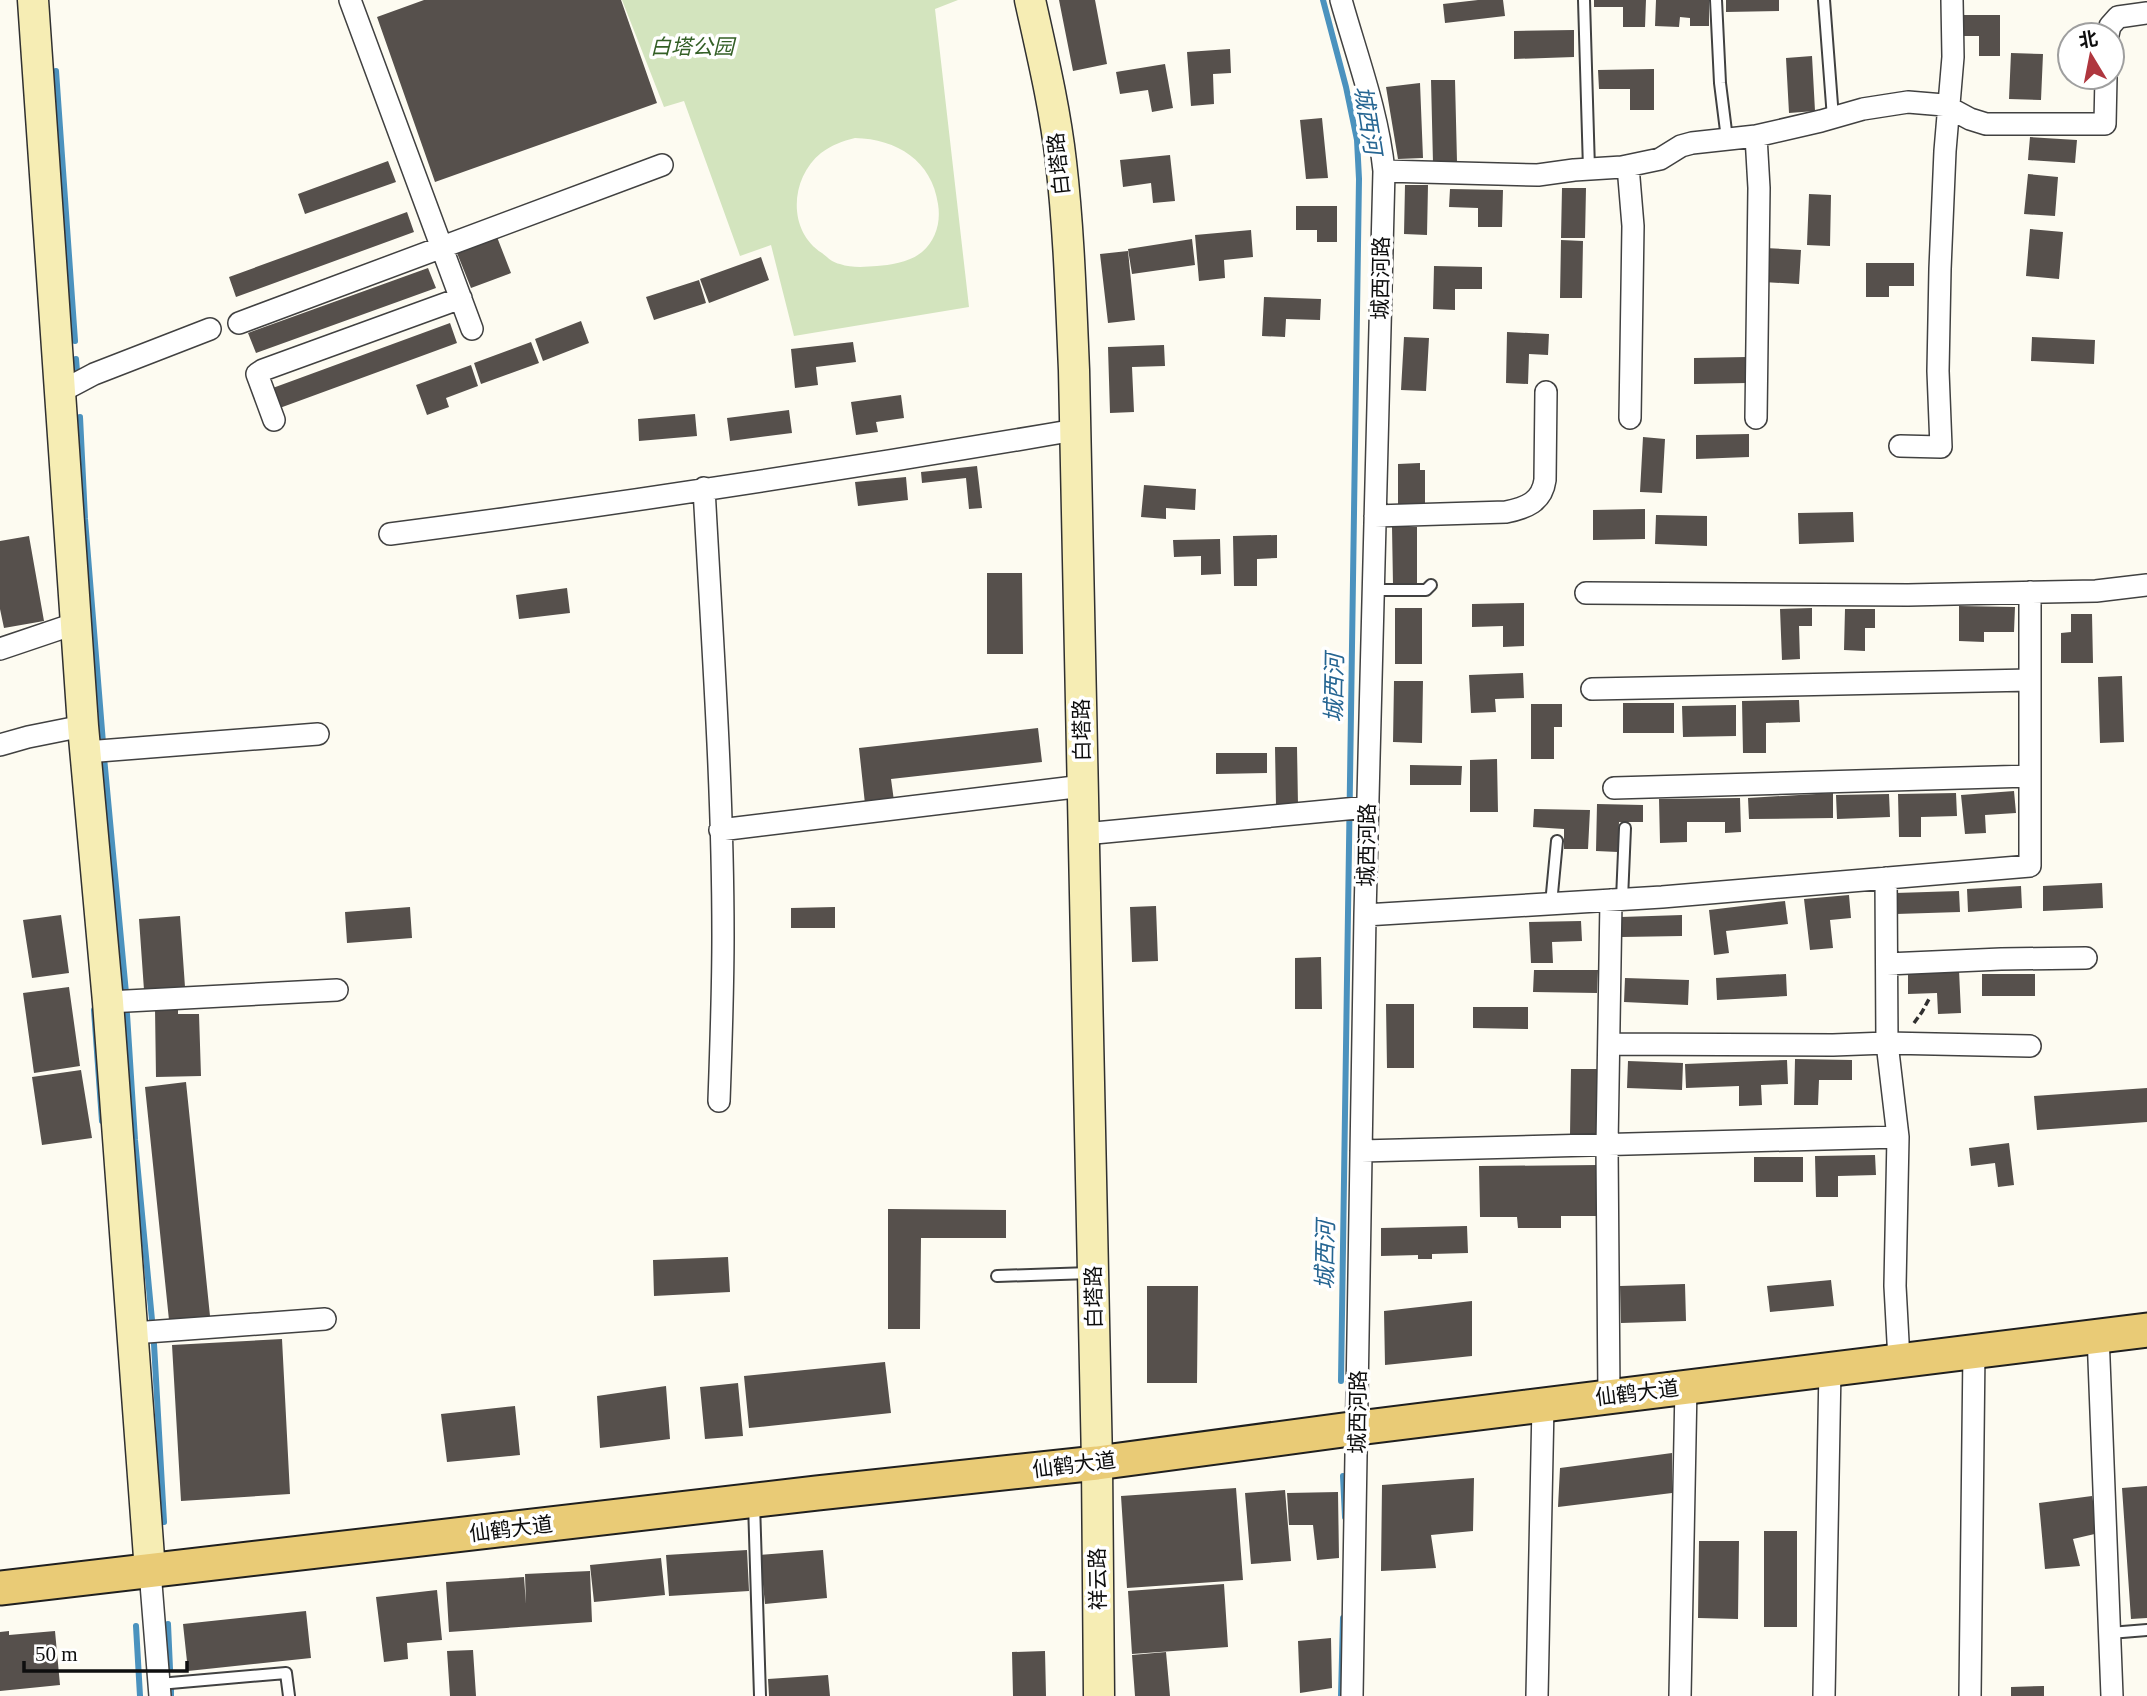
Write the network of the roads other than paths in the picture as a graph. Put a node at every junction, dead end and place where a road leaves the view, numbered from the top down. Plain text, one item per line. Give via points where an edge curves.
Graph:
1 (33, 0) edge
2 (350, 0) edge
3 (1030, 0) edge
4 (1341, 0) edge
5 (1584, 0) edge
6 (1716, 0) edge
7 (1824, 0) edge
8 (1952, 0) edge
9 (2147, 13) edge
10 (2114, 21) edge
11 (2106, 91) edge
12 (1949, 107) junction
13 (1833, 118) junction
14 (1756, 136) junction
15 (1727, 139) junction
16 (662, 165) dead end
17 (1628, 166) junction
18 (1589, 169) junction
19 (1384, 171) junction
20 (442, 247) junction
21 (461, 298) junction
22 (239, 323) dead end
23 (210, 329) dead end
24 (472, 329) dead end
25 (60, 392) junction
26 (1546, 392) dead end
27 (1630, 418) dead end
28 (1756, 418) dead end
29 (274, 420) dead end
30 (1075, 430) junction
31 (1900, 446) dead end
32 (704, 488) junction
33 (1375, 516) junction
34 (390, 534) dead end
35 (1431, 585) dead end
36 (2147, 585) edge
37 (1373, 590) junction
38 (2030, 592) junction
39 (1586, 593) dead end
40 (66, 627) junction
41 (0, 649) edge
42 (2030, 680) junction
43 (1592, 689) dead end
44 (77, 733) junction
45 (318, 734) dead end
46 (0, 746) edge
47 (2030, 776) junction
48 (1083, 786) junction
49 (1614, 788) dead end
50 (1353, 808) junction
51 (1625, 828) dead end
52 (720, 830) junction
53 (1084, 834) junction
54 (1557, 841) dead end
55 (1886, 878) junction
56 (1616, 900) junction
57 (1551, 904) junction
58 (1365, 915) junction
59 (2086, 958) dead end
60 (1887, 964) junction
61 (337, 990) dead end
62 (108, 1002) junction
63 (1887, 1043) junction
64 (1609, 1044) junction
65 (2030, 1045) dead end
66 (719, 1101) dead end
67 (1898, 1137) junction
68 (1607, 1146) junction
69 (1361, 1151) junction
70 (1093, 1273) junction
71 (997, 1276) dead end
72 (325, 1319) dead end
73 (2147, 1330) edge
74 (133, 1333) junction
75 (2098, 1334) junction
76 (1973, 1350) junction
77 (1899, 1360) junction
78 (1830, 1368) junction
79 (1686, 1386) junction
80 (1609, 1396) junction
81 (1543, 1405) junction
82 (1358, 1428) junction
83 (1097, 1463) junction
84 (754, 1500) junction
85 (150, 1571) junction
86 (0, 1588) edge
87 (2147, 1630) edge
88 (2110, 1633) junction
89 (159, 1690) edge
90 (289, 1696) edge
91 (760, 1696) edge
92 (1099, 1696) edge
93 (1353, 1696) edge
94 (1537, 1696) edge
95 (1680, 1696) edge
96 (1824, 1696) edge
97 (1970, 1696) edge
98 (2112, 1696) edge

1 - 25 street
2 - 20 street
3 - 30 street, 白塔路 via 1061,163
4 - 19 street, 城西河路 via 1375,116
5 - 18 lane
6 - 15 lane
7 - 13 lane
8 - 12 street
9 - 10 street
11 - 12 street via 2105,124 1986,124
12 - 13 street via 1908,102
12 - 31 street via 1938,371 1941,447
13 - 14 street
14 - 15 street
14 - 28 street
15 - 17 street via 1681,146 1660,159
16 - 20 street
17 - 18 street
17 - 27 street via 1633,226
18 - 19 street via 1538,175
19 - 33 street, 城西河路
20 - 21 street
20 - 22 street
21 - 24 street
21 - 29 street via 263,370 257,374
23 - 25 street
25 - 40 street
26 - 33 street via 1545,480 1542,493 1532,503 1506,512
30 - 32 street
30 - 48 street, 白塔路
32 - 34 street
32 - 52 street
33 - 37 street, 城西河路
35 - 37 lane via 1426,590
36 - 38 street
37 - 50 street, 城西河路
38 - 39 street
38 - 42 street
40 - 41 street
40 - 44 street
42 - 43 street
42 - 47 street
44 - 45 street
44 - 46 street
44 - 62 street
47 - 49 street
47 - 55 street via 2030,866
48 - 52 street
48 - 53 street, 白塔路
50 - 53 street
50 - 58 street, 城西河路
51 - 56 lane
52 - 66 street
53 - 70 street, 白塔路
54 - 57 lane
55 - 56 street
55 - 60 street
56 - 57 street
56 - 64 street
57 - 58 street
58 - 69 street, 城西河路
59 - 60 street
60 - 63 street
61 - 62 street
62 - 74 street
63 - 64 street
63 - 65 street
63 - 67 street
64 - 68 street
67 - 68 street
67 - 77 street via 1895,1286
68 - 69 street
68 - 80 street
69 - 82 street, 城西河路
70 - 71 lane
70 - 83 street, 白塔路
72 - 74 street
73 - 75 main road, 仙鹤大道
74 - 85 street
75 - 76 main road, 仙鹤大道
75 - 88 street
76 - 77 main road, 仙鹤大道
76 - 97 street
77 - 78 main road, 仙鹤大道
78 - 79 main road, 仙鹤大道
78 - 96 street
79 - 80 main road, 仙鹤大道
79 - 95 street
80 - 81 main road, 仙鹤大道
81 - 82 main road, 仙鹤大道
81 - 94 street
82 - 83 main road, 仙鹤大道
82 - 93 street, 城西河路
83 - 84 main road, 仙鹤大道
83 - 92 street, 祥云路
84 - 85 main road, 仙鹤大道
84 - 91 lane
85 - 86 main road, 仙鹤大道
85 - 89 street
87 - 88 lane
88 - 98 street
89 - 90 lane via 286,1673

